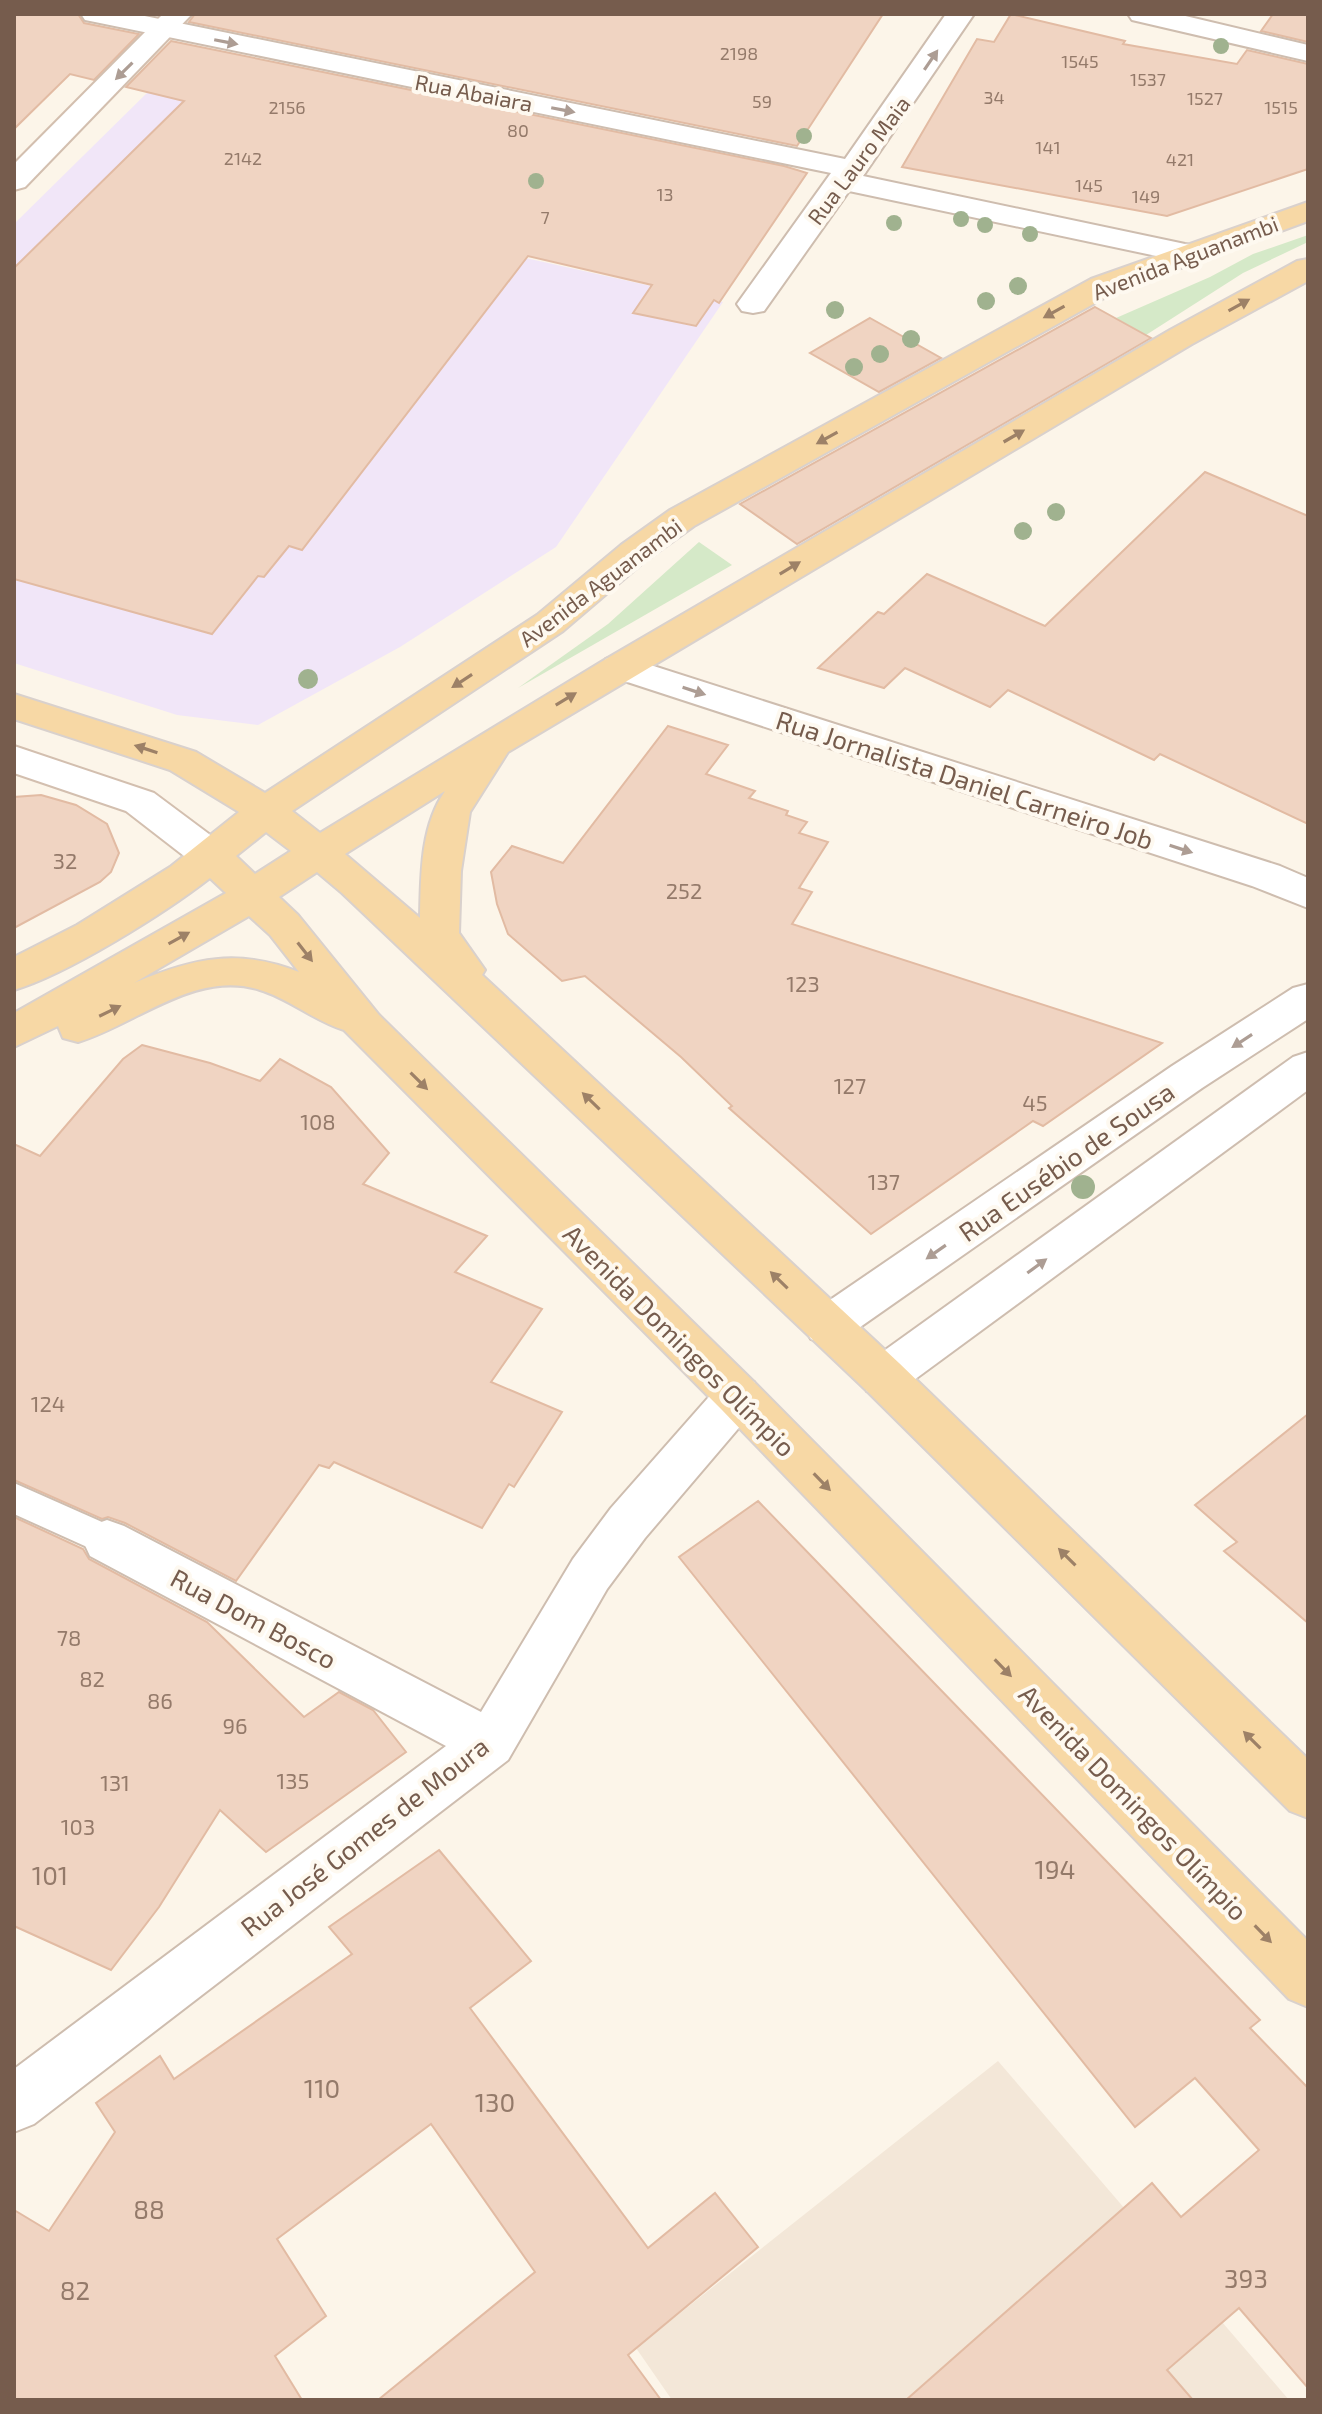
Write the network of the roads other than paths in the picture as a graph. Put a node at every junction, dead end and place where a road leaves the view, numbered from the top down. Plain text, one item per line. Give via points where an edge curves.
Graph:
1 (95, 14) edge
2 (960, 14) edge
3 (1142, 14) edge
4 (171, 22) edge
5 (1308, 53) edge
6 (847, 175) junction
7 (14, 181) edge
8 (1308, 211) edge
9 (1185, 253) junction
10 (1308, 268) edge
11 (753, 304) dead end
12 (619, 667) junction
13 (14, 706) edge
14 (499, 740) junction
15 (14, 759) edge
16 (266, 811) junction
17 (318, 853) junction
18 (211, 856) junction
19 (254, 894) junction
20 (1308, 894) edge
21 (14, 975) edge
22 (1308, 999) edge
23 (501, 1016) junction
24 (364, 1026) junction
25 (14, 1032) edge
26 (14, 1057) edge
27 (1308, 1068) edge
28 (1187, 1077) junction
29 (1244, 1117) junction
30 (827, 1326) junction
31 (883, 1377) junction
32 (738, 1396) junction
33 (14, 1498) edge
34 (107, 1541) joint
35 (490, 1743) junction
36 (1308, 1794) edge
37 (1308, 1980) edge
38 (14, 2104) edge

1 - 4 street, Rua Abaiara
6 -> 2 street, Rua Lauro Maia
3 - 5 street
4 -> 6 street, Rua Abaiara
4 -> 7 street
6 - 9 street, Rua Abaiara
6 - 11 street, Rua Lauro Maia
8 - 9 main road, Avenida Aguanambi
9 -> 16 main road, Avenida Aguanambi via 1102,286 682,518 550,623
12 -> 10 main road
14 -> 12 main road
12 -> 20 street, Rua Jornalista Daniel Carneiro Job via 1251,871
16 -> 13 main road via 183,761
14 - 17 main road
14 - 23 main road via 451,811 441,871 439,936
15 - 18 street, Avenida Domingos Olímpio via 140,802
16 - 17 main road
16 - 18 main road, Avenida Aguanambi
17 - 19 main road
17 - 23 main road
18 - 19 main road, Avenida Domingos Olímpio
18 - 21 main road, Avenida Aguanambi via 91,935
19 -> 24 main road, Avenida Domingos Olímpio
25 -> 19 main road
22 -> 28 street, Rua Eusébio de Sousa
30 -> 23 main road
26 -> 24 main road via 164,985 214,974 251,972 300,988
24 -> 32 main road, Avenida Domingos Olímpio
27 - 29 street
28 - 29 street
28 -> 30 street, Rua Eusébio de Sousa
31 -> 29 street
30 - 31 main road
36 -> 31 main road
32 - 35 street, Rua José Gomes de Moura via 590,1574
32 -> 37 main road, Avenida Domingos Olímpio
33 - 34 lane, Rua Dom Bosco
34 - 35 street, Rua Dom Bosco
35 - 38 street, Rua José Gomes de Moura

